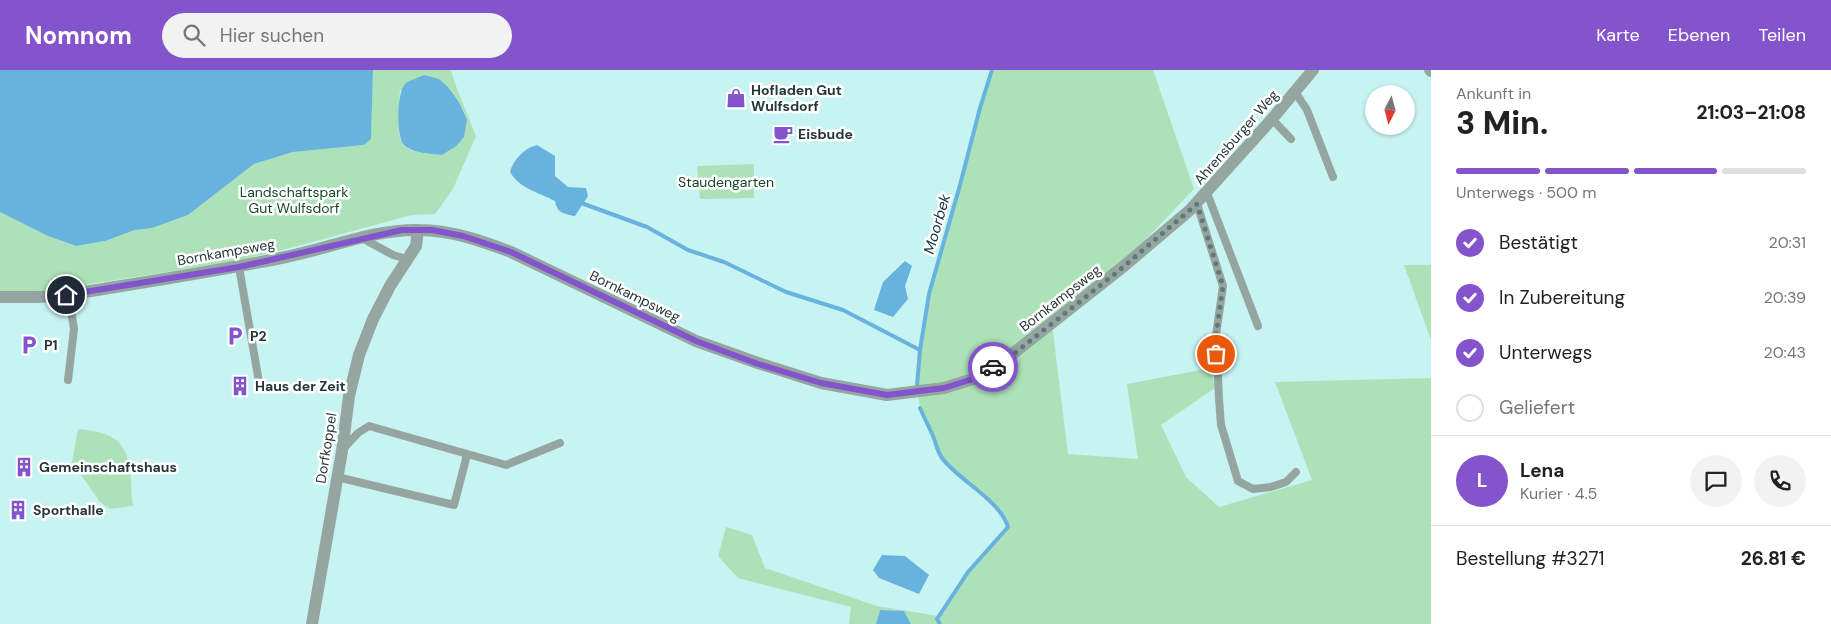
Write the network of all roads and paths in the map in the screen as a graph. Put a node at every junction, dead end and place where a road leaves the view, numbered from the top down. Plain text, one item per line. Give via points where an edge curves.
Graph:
1 (1313, 70) edge
2 (1295, 92) junction
3 (1272, 120) junction
4 (1291, 139) dead end
5 (1333, 177) dead end
6 (1201, 199) junction
7 (418, 230) junction
8 (362, 238) junction
9 (407, 259) junction
10 (239, 267) junction
11 (66, 295) junction
12 (0, 297) edge
13 (1258, 326) dead end
14 (68, 380) dead end
15 (259, 382) dead end
16 (560, 443) dead end
17 (342, 451) junction
18 (468, 455) junction
19 (1296, 472) dead end
20 (337, 477) junction
21 (312, 624) edge

1 - 2 street, Ahrensburger Weg
2 - 3 street, Ahrensburger Weg
2 - 5 lane via 1307,110
3 - 4 lane
3 - 6 street, Ahrensburger Weg
6 - 7 street, Bornkampsweg via 1119,270 1006,360 976,378 944,388 887,395 821,383 758,364 696,341 502,249 463,236
6 - 13 lane
6 - 19 lane via 1223,286 1216,335 1219,399 1222,425 1238,481 1253,489 1271,487 1286,482
7 - 8 street, Bornkampsweg
7 - 9 street, Dorfkoppel via 416,246
8 - 9 lane
8 - 10 street, Bornkampsweg
9 - 17 street, Dorfkoppel via 373,319 359,355 349,396
10 - 11 street, Bornkampsweg
10 - 15 lane
11 - 12 street, Bornkampsweg
11 - 14 lane via 74,329
16 - 18 lane via 506,465
17 - 18 lane via 358,432 369,426
17 - 20 street, Dorfkoppel
18 - 20 lane via 454,505
20 - 21 street, Dorfkoppel

